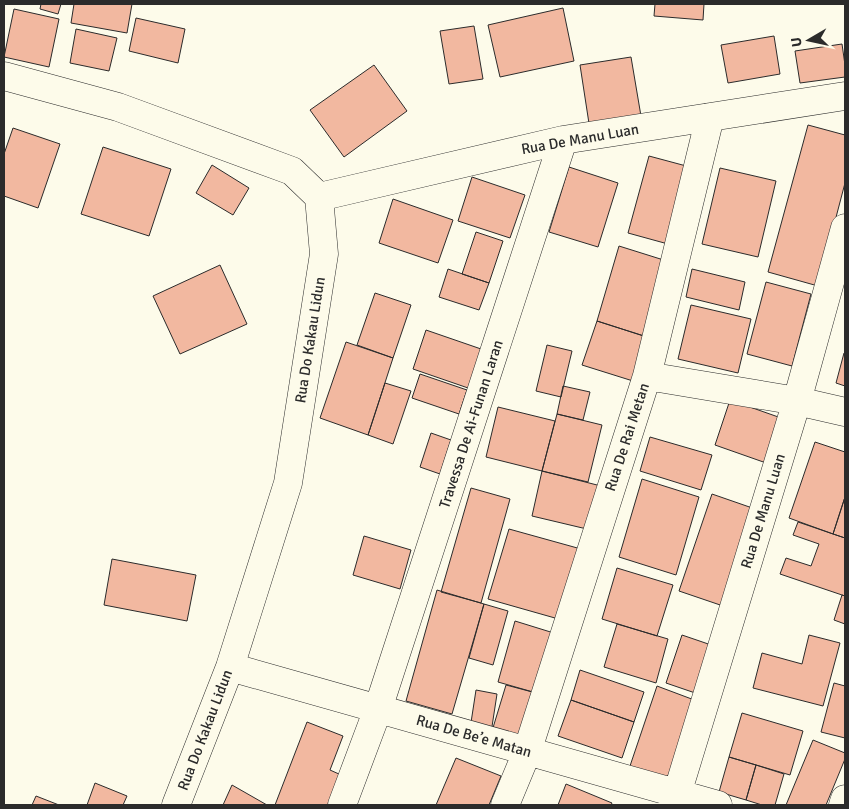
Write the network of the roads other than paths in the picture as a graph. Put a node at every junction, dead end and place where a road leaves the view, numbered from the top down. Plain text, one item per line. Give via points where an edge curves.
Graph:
1 (4, 76) edge
2 (845, 96) edge
3 (710, 117) junction
4 (563, 140) junction
5 (319, 196) junction
6 (845, 228) edge
7 (647, 376) junction
8 (797, 401) junction
9 (845, 412) edge
10 (230, 667) junction
11 (378, 709) junction
12 (527, 752) junction
13 (675, 799) edge
14 (845, 799) edge
15 (176, 805) edge
16 (342, 805) edge
17 (505, 805) edge
18 (718, 805) edge
19 (843, 805) edge

1 - 5 street via 118,107 292,171
2 - 3 street, Rua De Manu Luan
3 - 4 street, Rua De Manu Luan
3 - 7 street, Rua De Rai Metan
4 - 5 street, Rua De Manu Luan
4 - 11 street, Travessa De Ai-Funan Laran
5 - 10 street, Rua Do Kakau Lidun via 324,254 288,483
6 - 8 street, Rua De Manu Luan
7 - 8 street
7 - 12 street, Rua De Rai Metan
8 - 9 street
8 - 13 street, Rua De Manu Luan
10 - 11 street, Rua De Be’e Matan
10 - 15 street, Rua Do Kakau Lidun
11 - 12 street, Rua De Be’e Matan
11 - 16 street, Travessa De Ai-Funan Laran
12 - 13 street, Rua De Be’e Matan
12 - 17 street, Rua De Rai Metan
13 - 18 street, Rua De Be’e Matan
14 - 19 street

